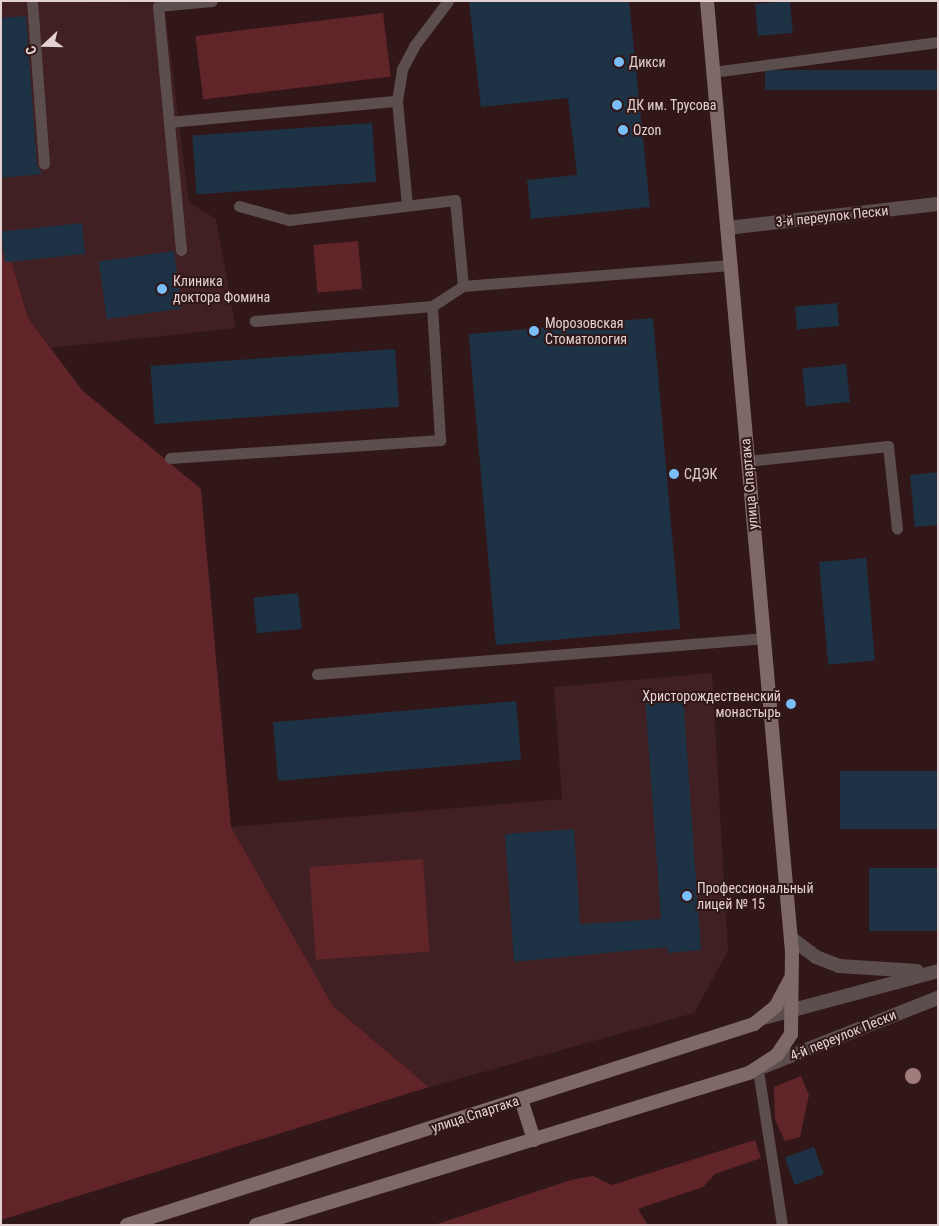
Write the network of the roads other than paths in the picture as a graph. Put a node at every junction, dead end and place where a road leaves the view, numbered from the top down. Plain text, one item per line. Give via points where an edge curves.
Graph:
1 (32, 1) edge
2 (212, 1) edge
3 (448, 1) edge
4 (707, 1) edge
5 (155, 4) edge
6 (938, 42) edge
7 (713, 72) junction
8 (397, 101) junction
9 (169, 122) junction
10 (44, 164) dead end
11 (938, 204) edge
12 (408, 205) junction
13 (239, 206) dead end
14 (727, 228) junction
15 (181, 250) dead end
16 (730, 265) junction
17 (462, 286) junction
18 (432, 306) junction
19 (255, 321) dead end
20 (170, 458) dead end
21 (747, 461) junction
22 (897, 530) dead end
23 (763, 638) junction
24 (317, 674) dead end
25 (791, 938) junction
26 (793, 967) junction
27 (936, 971) edge
28 (938, 998) edge
29 (793, 1010) junction
30 (763, 1018) junction
31 (753, 1072) junction
32 (521, 1099) junction
33 (534, 1140) junction
34 (127, 1225) edge
35 (256, 1225) edge
36 (782, 1225) edge

1 - 10 lane
2 - 5 lane
3 - 8 lane via 414,46 402,69
4 - 7 main road, улица Спартака
5 - 9 lane
6 - 7 lane
7 - 14 main road, улица Спартака
8 - 9 lane
8 - 12 lane
9 - 15 lane
11 - 14 street, 3-й переулок Пески
12 - 13 lane via 288,220
12 - 17 lane via 455,200
14 - 16 main road, улица Спартака
16 - 17 lane
16 - 21 main road, улица Спартака
17 - 18 lane
18 - 19 lane
18 - 20 lane via 440,440
21 - 22 lane via 888,446
21 - 23 main road, улица Спартака
23 - 24 lane
23 - 25 main road, улица Спартака
25 - 26 main road, улица Спартака
25 - 27 street via 823,960 847,968
26 - 29 main road, улица Спартака
26 - 30 main road, улица Спартака via 784,996
27 - 29 street
28 - 31 street, 4-й переулок Пески
29 - 30 street
29 - 31 main road, улица Спартака via 792,1030 782,1049
30 - 32 main road, улица Спартака via 653,1058
31 - 33 main road, улица Спартака
31 - 36 lane
32 - 33 main road
32 - 34 main road, улица Спартака
33 - 35 main road, улица Спартака

